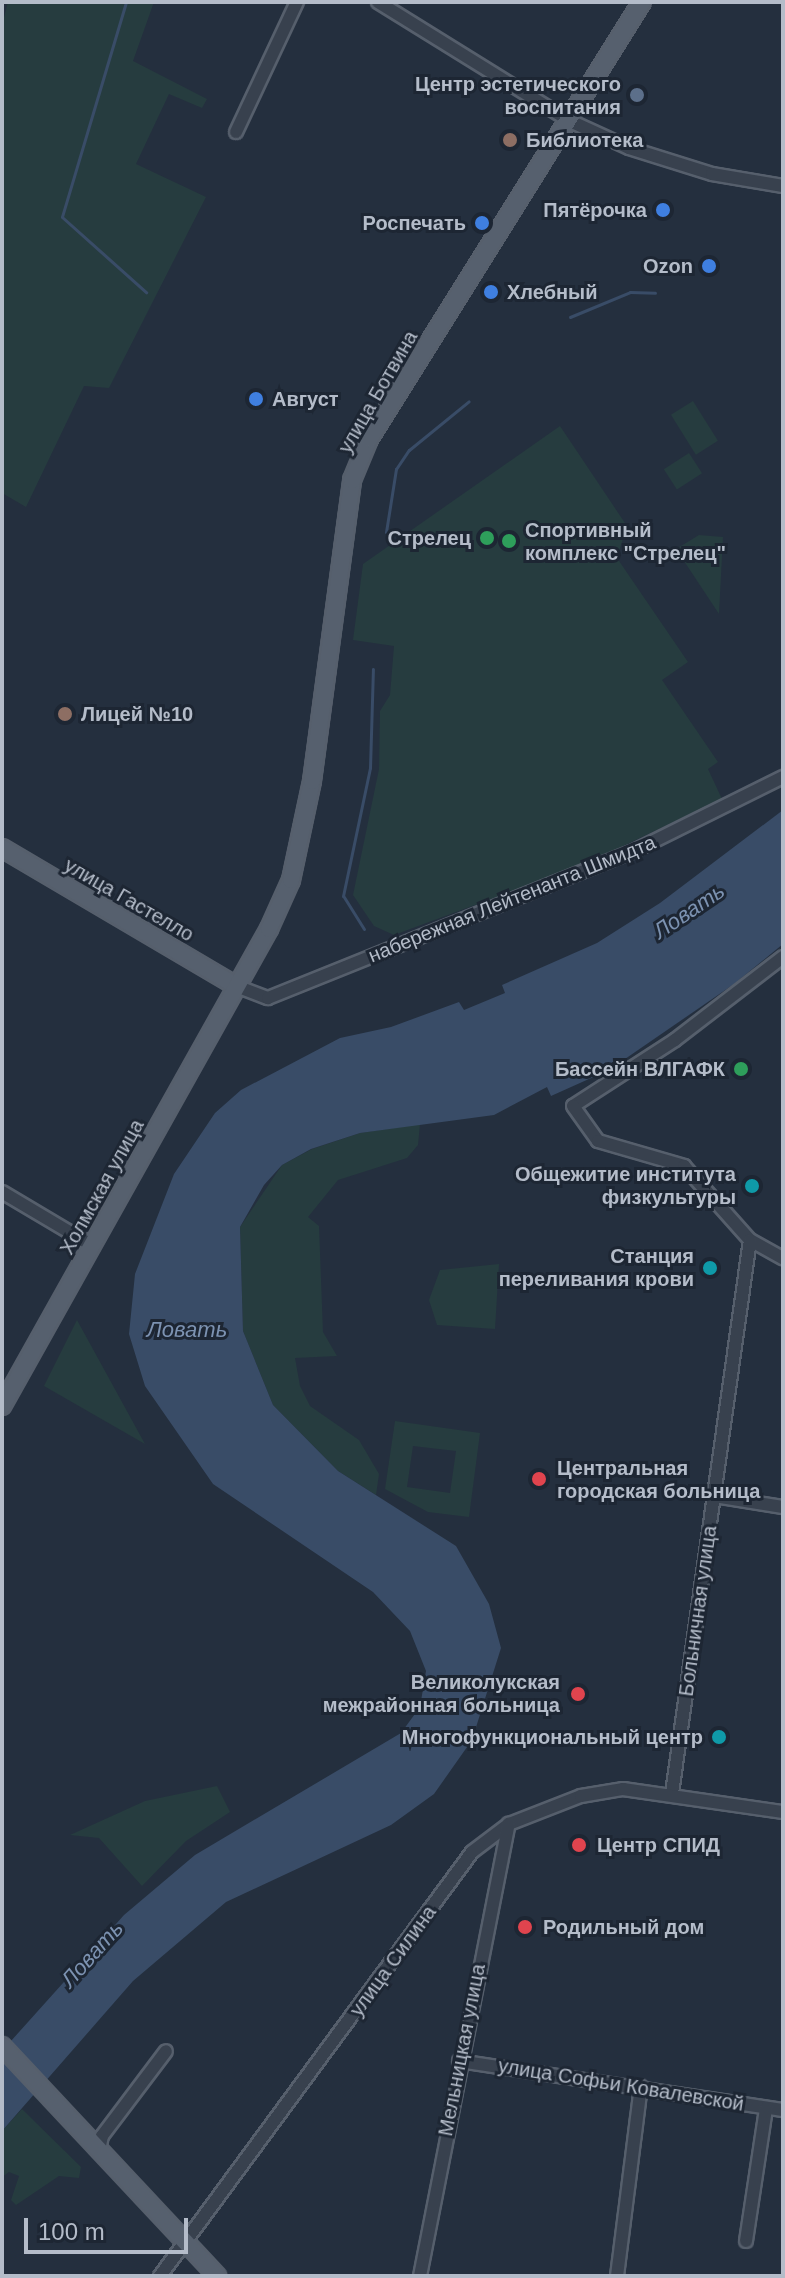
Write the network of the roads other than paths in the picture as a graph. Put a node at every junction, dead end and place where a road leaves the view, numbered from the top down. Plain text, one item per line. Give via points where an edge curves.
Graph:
1 (297, 2) edge
2 (378, 2) edge
3 (642, 2) edge
4 (570, 121) junction
5 (236, 132) dead end
6 (783, 186) edge
7 (783, 777) edge
8 (2, 848) edge
9 (783, 957) edge
10 (236, 986) junction
11 (2, 1192) edge
12 (750, 1240) junction
13 (93, 1246) junction
14 (783, 1258) edge
15 (2, 1406) edge
16 (714, 1496) junction
17 (783, 1507) edge
18 (672, 1793) junction
19 (783, 1812) edge
20 (509, 1824) junction
21 (2, 2046) edge
22 (166, 2051) dead end
23 (459, 2061) junction
24 (641, 2087) junction
25 (766, 2108) junction
26 (783, 2110) edge
27 (99, 2150) junction
28 (746, 2241) dead end
29 (186, 2243) junction
30 (160, 2276) edge
31 (217, 2276) edge
32 (420, 2276) edge
33 (617, 2276) edge

1 - 5 street
2 - 4 street
3 - 4 main road, улица Ботвина
4 - 6 street via 629,148 712,174
4 - 10 main road, улица Ботвина via 384,414 352,480 312,781 291,880
7 - 10 street, набережная Лейтенанта Шмидта via 632,852 268,998
8 - 10 main road, улица Гастелло
9 - 12 street via 675,1040 573,1106 598,1141 684,1166
10 - 13 main road, Холмская улица
11 - 13 street
12 - 14 street
12 - 16 street, Больничная улица
13 - 15 main road, Холмская улица
16 - 17 street
16 - 18 street, Больничная улица
18 - 19 street, улица Силина
18 - 20 street, улица Силина via 623,1789 581,1796
20 - 23 street, Мельницкая улица
20 - 29 street, улица Силина via 472,1852
21 - 27 main road
22 - 27 street via 102,2136
23 - 24 street, улица Софьи Ковалевской
23 - 32 street, Мельницкая улица
24 - 25 street, улица Софьи Ковалевской
24 - 33 street
25 - 26 street, улица Софьи Ковалевской
25 - 28 street
27 - 29 main road
29 - 30 street, улица Силина
29 - 31 main road

